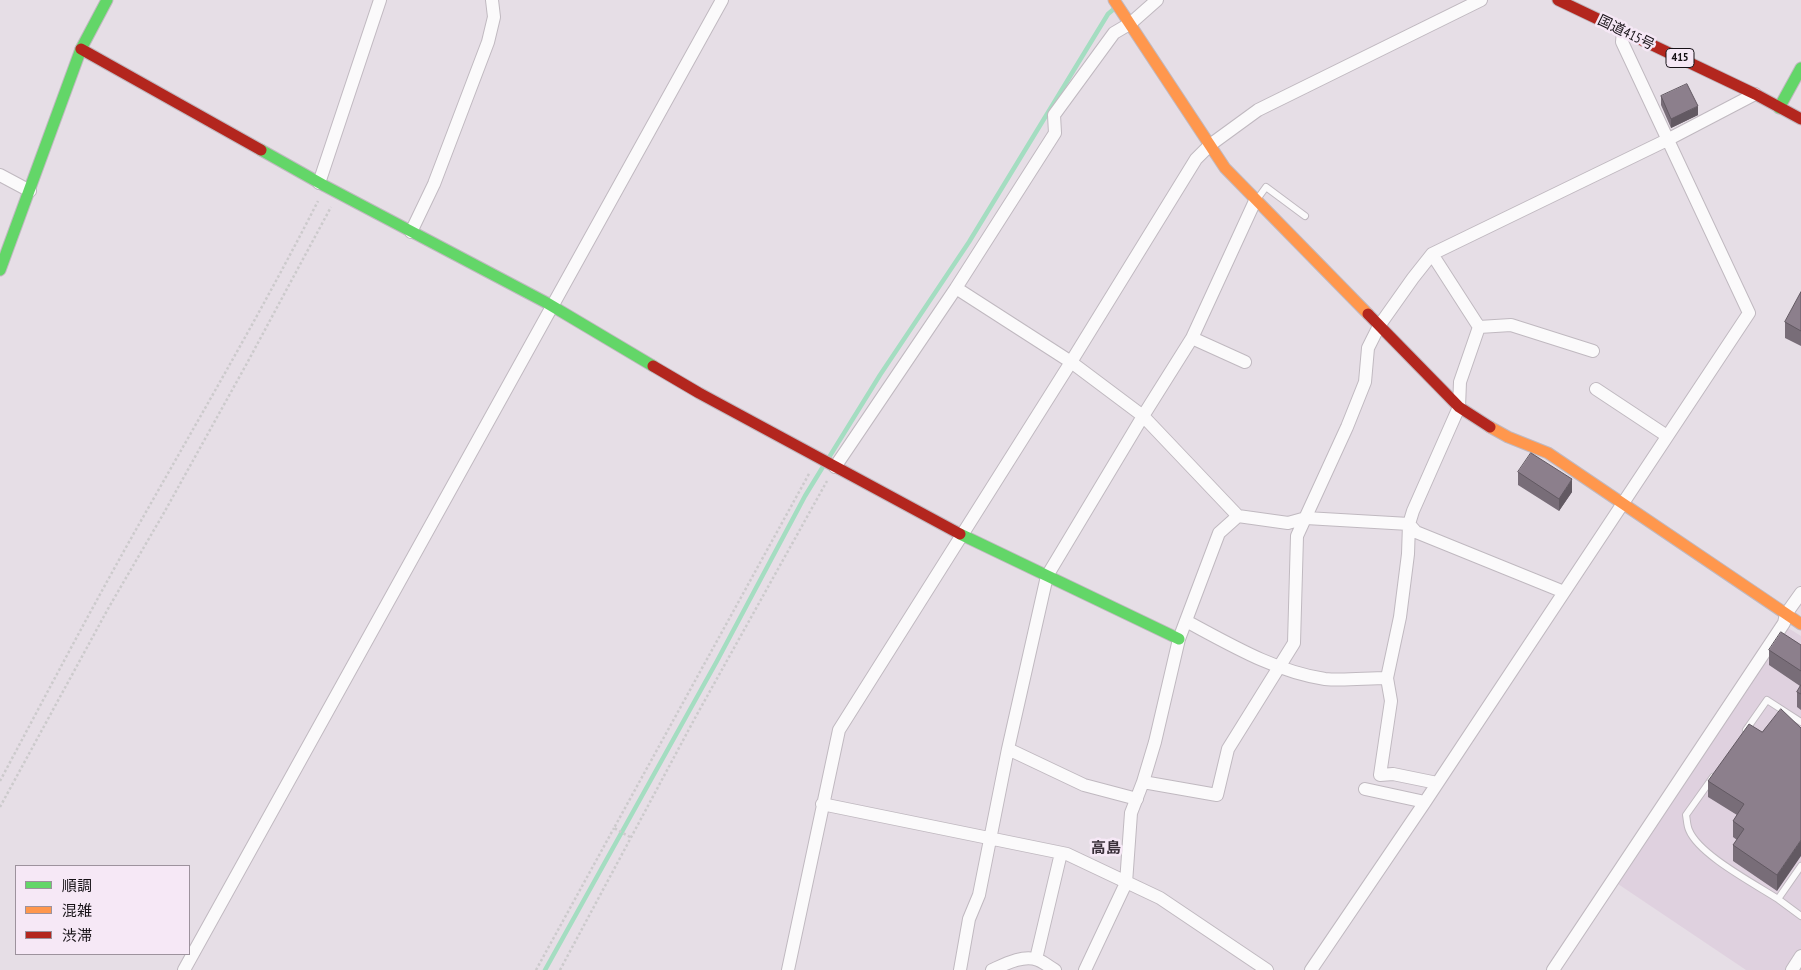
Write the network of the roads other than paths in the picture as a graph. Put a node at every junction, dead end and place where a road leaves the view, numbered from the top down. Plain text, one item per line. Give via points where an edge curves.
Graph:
1 (107, 0) edge
2 (380, 0) edge
3 (492, 0) edge
4 (722, 0) edge
5 (1114, 0) edge
6 (1157, 0) edge
7 (1481, 0) edge
8 (1558, 0) edge
9 (1131, 23) junction
10 (1623, 31) junction
11 (81, 49) junction
12 (1801, 68) edge
13 (1755, 94) junction
14 (1778, 108) junction
15 (1801, 119) edge
16 (1667, 140) junction
17 (1210, 145) junction
18 (0, 175) edge
19 (322, 185) junction
20 (30, 191) junction
21 (1256, 201) junction
22 (1305, 216) dead end
23 (411, 232) junction
24 (1432, 254) junction
25 (0, 270) edge
26 (956, 288) junction
27 (553, 307) junction
28 (1379, 326) junction
29 (1479, 327) junction
30 (1192, 338) junction
31 (1593, 351) dead end
32 (1071, 362) junction
33 (1246, 362) dead end
34 (1596, 389) dead end
35 (1459, 408) junction
36 (1143, 416) junction
37 (1668, 436) junction
38 (835, 467) junction
39 (1623, 503) junction
40 (1238, 516) junction
41 (1306, 518) junction
42 (1410, 524) junction
43 (961, 535) junction
44 (1047, 576) junction
45 (1564, 592) junction
46 (1801, 593) edge
47 (1786, 614) junction
48 (1186, 621) junction
49 (1801, 624) edge
50 (1178, 639) junction
51 (1279, 667) junction
52 (1386, 678) junction
53 (1801, 722) edge
54 (1739, 740) edge
55 (1008, 749) junction
56 (1718, 770) edge
57 (1143, 782) junction
58 (1437, 783) junction
59 (1365, 790) dead end
60 (1136, 799) junction
61 (1425, 802) junction
62 (822, 804) junction
63 (991, 838) junction
64 (1061, 852) junction
65 (1801, 866) edge
66 (1126, 883) junction
67 (1778, 900) junction
68 (1801, 916) edge
69 (1801, 956) edge
70 (1036, 959) junction
71 (184, 970) edge
72 (788, 970) edge
73 (960, 970) edge
74 (992, 970) edge
75 (1055, 970) edge
76 (1085, 970) edge
77 (1267, 970) edge
78 (1312, 970) edge
79 (1553, 970) edge
80 (1792, 970) edge

1 - 11 main road
2 - 19 street
3 - 23 street via 494,17 488,42 434,184
4 - 27 street
5 - 9 main road
6 - 9 street
7 - 17 street via 1258,110
8 - 10 main road, 国道415号 / 415
9 - 17 main road
9 - 26 street via 1114,33 1054,115 1055,133
10 - 13 main road, 国道415号 / 415
10 - 16 street via 1622,42
11 - 19 main road
11 - 20 main road
12 - 14 main road
13 - 14 main road, 国道415号 / 415
13 - 16 street
14 - 15 main road, 国道415号 / 415
16 - 24 street
16 - 37 street via 1749,313
17 - 21 main road via 1225,168
17 - 32 street via 1196,159
18 - 20 street
19 - 23 main road
20 - 25 main road
21 - 22 lane via 1266,187
21 - 28 main road
21 - 30 street
23 - 27 main road
24 - 28 street
24 - 29 street
26 - 32 street
26 - 38 street
27 - 38 main road via 699,393
27 - 71 street
28 - 35 main road
28 - 41 street via 1368,348 1365,382
29 - 31 street via 1510,325
29 - 35 street via 1460,382
30 - 33 street
30 - 36 street
32 - 36 street
32 - 43 street
34 - 37 street
35 - 39 main road via 1508,437 1548,453
35 - 42 street
36 - 40 street
36 - 44 street
37 - 39 street
38 - 43 main road
39 - 45 street
39 - 47 main road
40 - 41 street via 1288,523
40 - 48 street via 1219,533
41 - 42 street
41 - 51 street via 1297,536 1294,642
42 - 45 street via 1416,532
42 - 52 street via 1400,617
43 - 44 main road
43 - 62 street via 839,730
44 - 50 main road
44 - 55 street
45 - 58 street
46 - 47 street
47 - 49 main road
47 - 79 street via 1784,623
48 - 50 street
48 - 51 street
50 - 57 street
51 - 52 street via 1325,679
51 - 57 street via 1228,749 1217,795
52 - 58 street via 1391,701 1380,775 1393,774
53 - 54 lane via 1767,700
55 - 60 street via 1084,785
55 - 63 street
56 - 67 lane via 1686,815 1689,830 1714,858
57 - 60 street
58 - 61 street
59 - 61 street
60 - 66 street via 1131,813
61 - 78 street
62 - 63 street
62 - 72 street
63 - 64 street
63 - 73 street via 969,919
64 - 66 street
64 - 70 street
65 - 67 lane
66 - 76 street
66 - 77 street via 1160,898
67 - 68 lane
69 - 80 street
70 - 74 street via 1011,962
70 - 75 street

